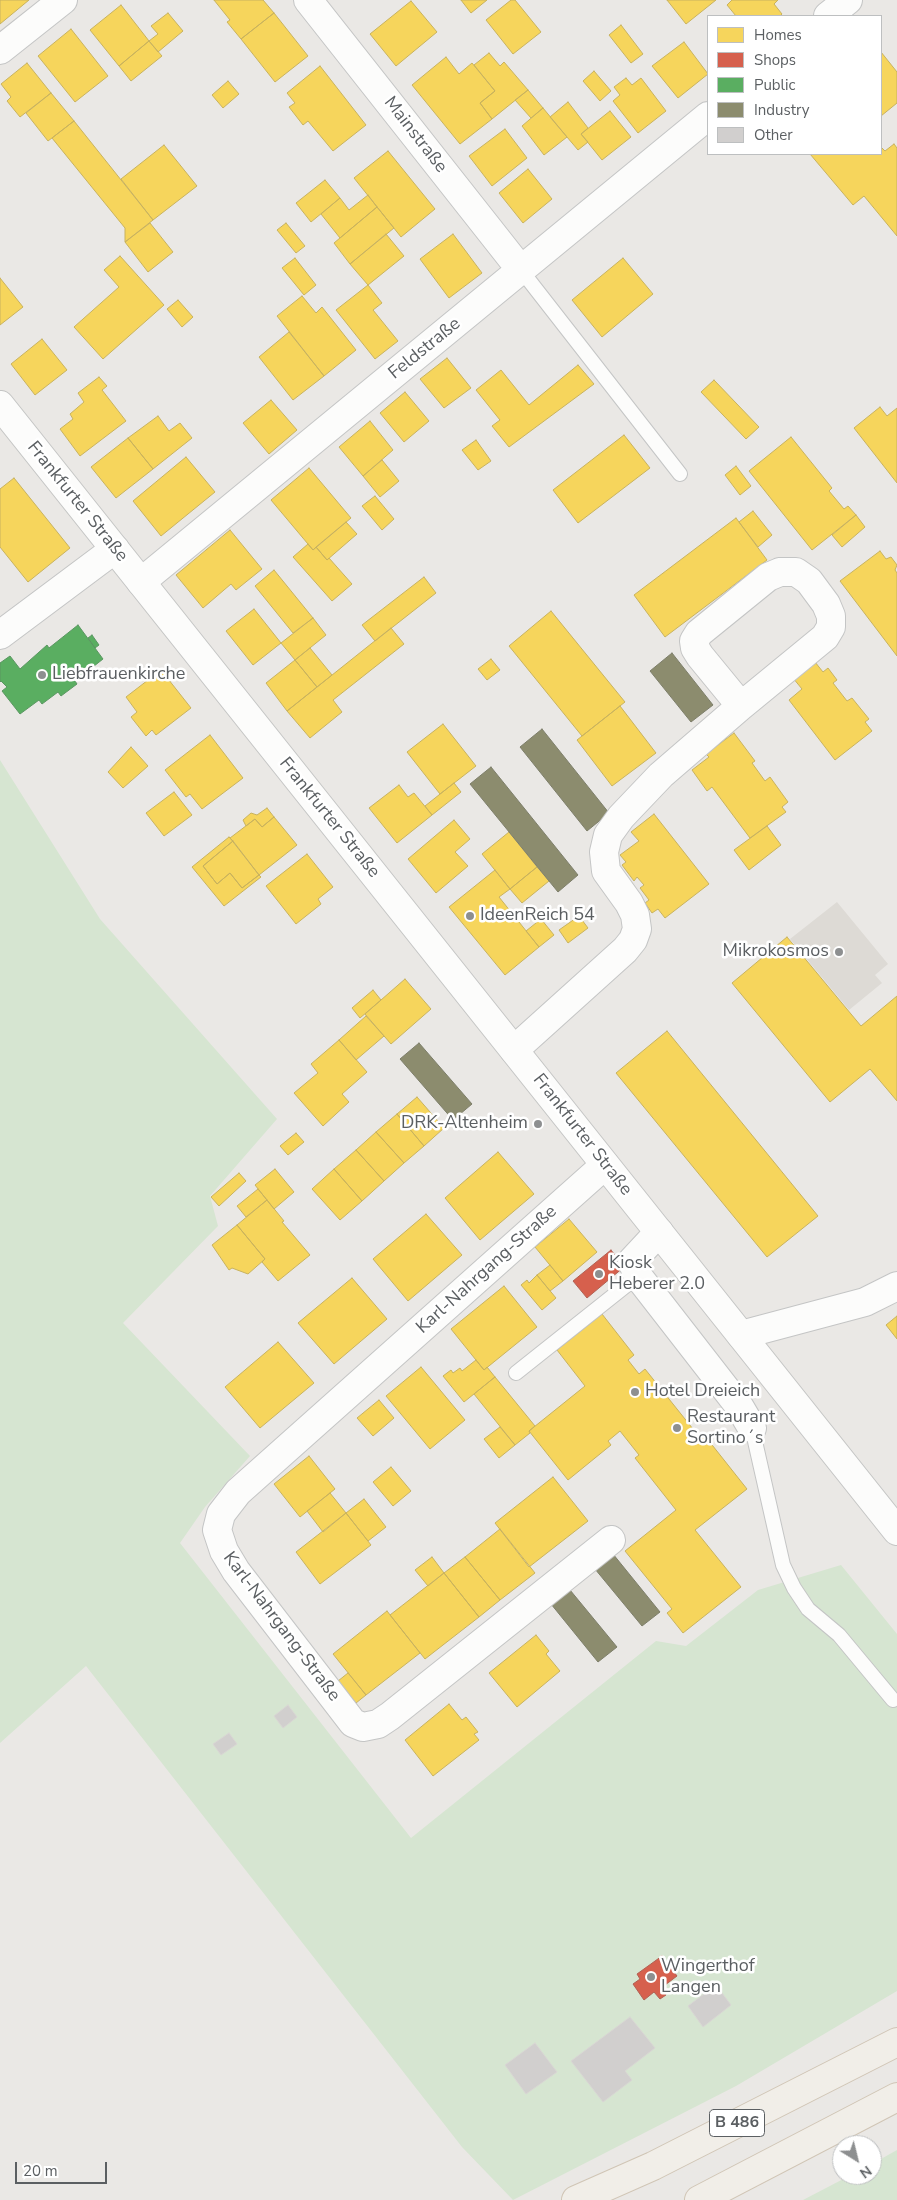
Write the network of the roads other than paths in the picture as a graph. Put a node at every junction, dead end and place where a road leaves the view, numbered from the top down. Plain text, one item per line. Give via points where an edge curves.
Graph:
1 (63, 0) edge
2 (308, 0) edge
3 (848, 0) edge
4 (829, 15) edge
5 (0, 50) edge
6 (707, 117) edge
7 (521, 270) junction
8 (0, 405) edge
9 (680, 474) dead end
10 (115, 549) junction
11 (141, 582) junction
12 (0, 635) edge
13 (741, 706) junction
14 (514, 1050) junction
15 (605, 1165) junction
16 (659, 1232) junction
17 (638, 1276) junction
18 (897, 1286) edge
19 (741, 1335) junction
20 (516, 1373) dead end
21 (752, 1428) joint
22 (895, 1527) edge
23 (611, 1540) dead end
24 (893, 1700) dead end
25 (897, 2042) edge
26 (897, 2097) edge
27 (576, 2200) edge
28 (699, 2200) edge

1 - 5 street
2 - 7 street, Mainstraße
3 - 4 street
6 - 7 street, Feldstraße
7 - 9 lane
7 - 11 street, Feldstraße
8 - 10 street, Frankfurter Straße
10 - 11 street, Frankfurter Straße
10 - 12 street
11 - 14 street, Frankfurter Straße
13 - 13 street via 825,637 831,627 826,604 809,580 796,572 780,572 768,577 698,633 694,641 700,656
13 - 14 street via 662,775 608,835 604,852 606,871 635,915 637,929 633,940
14 - 15 street, Frankfurter Straße
15 - 16 street, Frankfurter Straße
15 - 23 street, Karl-Nahrgang-Straße via 238,1492 221,1514 218,1530 224,1551 236,1571 353,1723 363,1727 378,1724 390,1716
16 - 17 street via 632,1261
16 - 19 street, Frankfurter Straße
17 - 20 lane
17 - 21 street via 739,1406
18 - 19 street via 864,1302
19 - 22 street, Frankfurter Straße
21 - 24 lane via 783,1565 794,1588 808,1608 839,1635
25 - 27 main road, B 486 via 653,2166
26 - 28 main road, B 486

